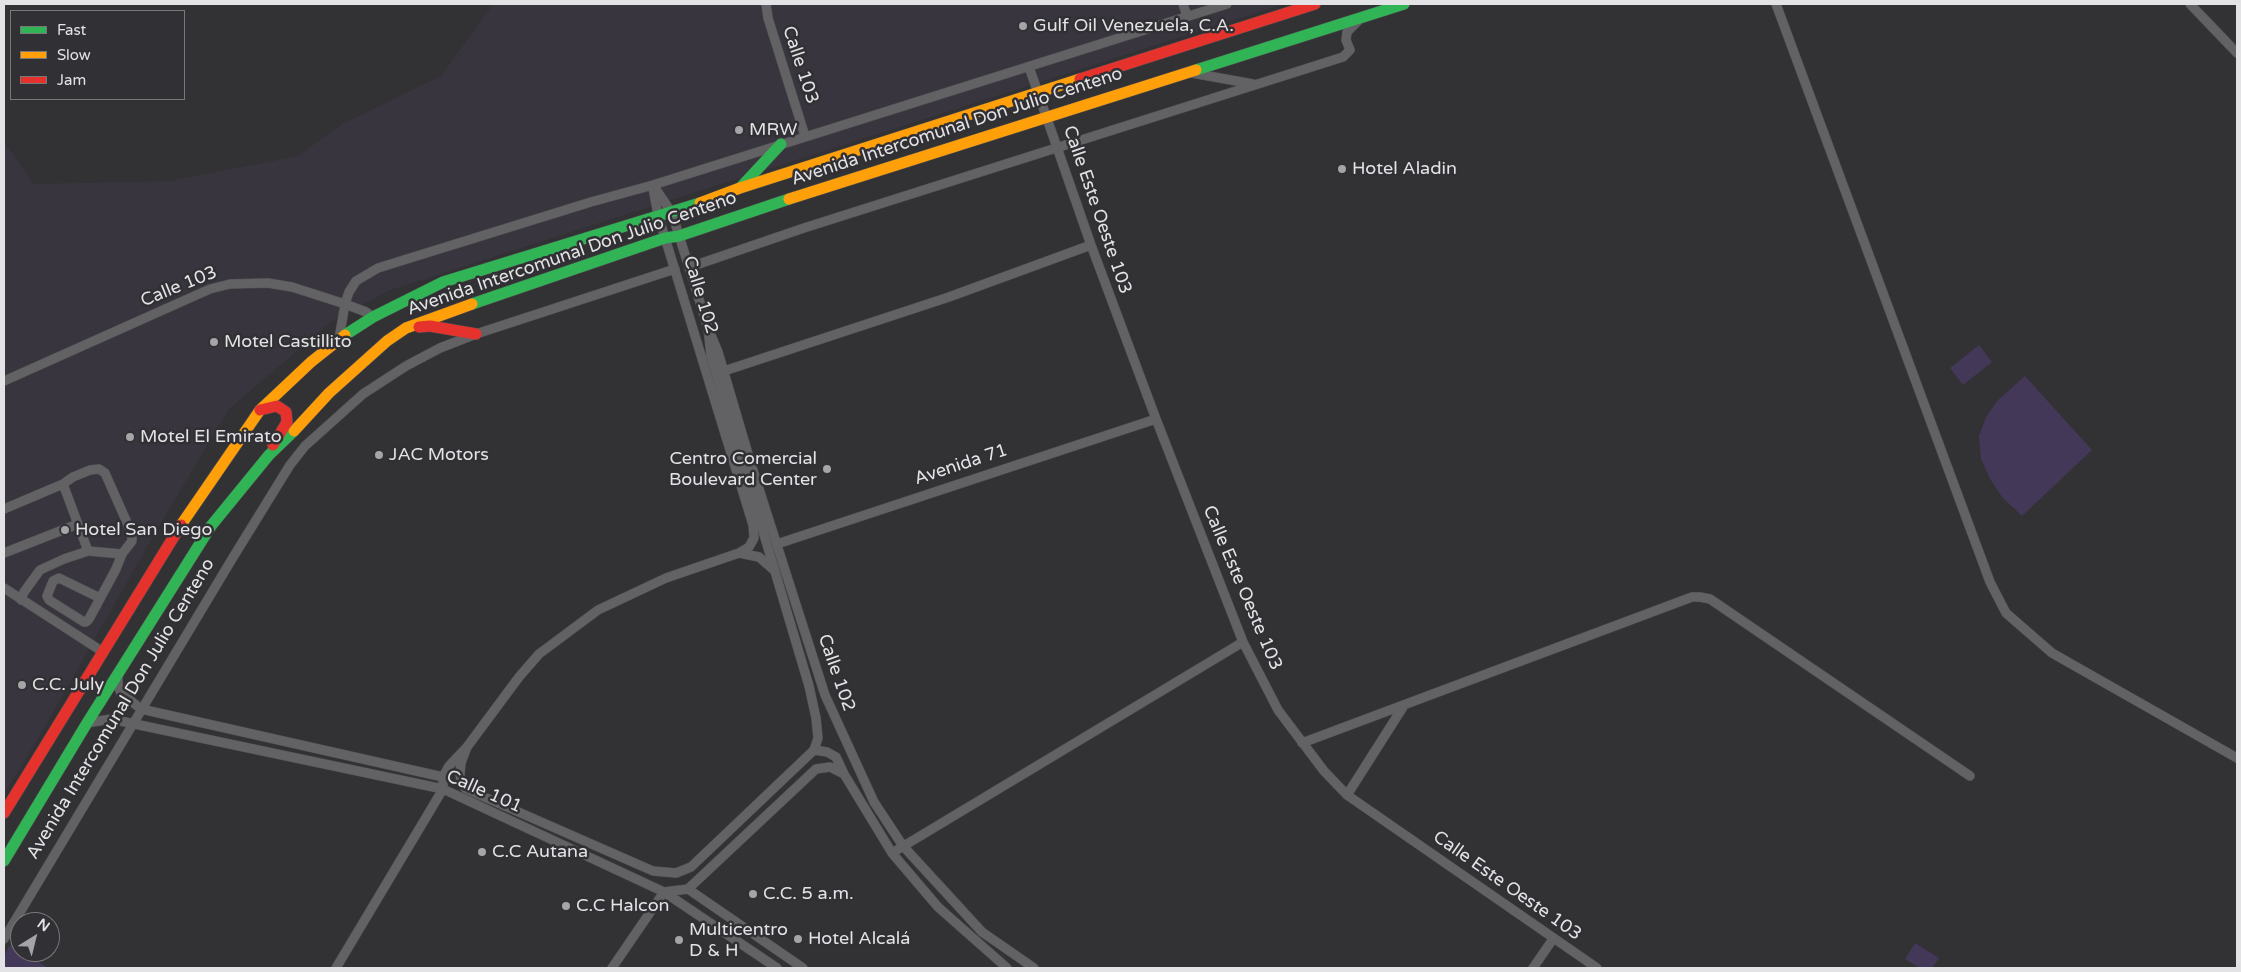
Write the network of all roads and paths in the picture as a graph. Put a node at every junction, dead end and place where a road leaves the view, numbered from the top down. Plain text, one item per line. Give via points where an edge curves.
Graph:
1 (766, 4) edge
2 (1182, 4) edge
3 (1227, 4) edge
4 (1315, 4) edge
5 (1404, 4) edge
6 (1776, 4) edge
7 (1783, 4) edge
8 (2190, 4) edge
9 (1187, 16) junction
10 (1362, 17) junction
11 (1786, 28) junction
12 (2237, 53) edge
13 (1030, 66) junction
14 (1187, 72) junction
15 (1256, 85) junction
16 (1039, 94) junction
17 (1047, 116) junction
18 (805, 136) junction
19 (781, 144) junction
20 (1058, 148) junction
21 (653, 185) junction
22 (740, 188) junction
23 (672, 213) junction
24 (658, 215) junction
25 (679, 236) junction
26 (665, 238) junction
27 (1091, 245) junction
28 (690, 267) junction
29 (676, 269) junction
30 (345, 304) junction
31 (373, 318) junction
32 (406, 328) junction
33 (708, 328) junction
34 (476, 334) junction
35 (339, 339) junction
36 (724, 371) junction
37 (4, 381) edge
38 (260, 410) junction
39 (1156, 419) junction
40 (269, 455) junction
41 (63, 484) junction
42 (4, 509) edge
43 (78, 524) junction
44 (777, 544) junction
45 (88, 551) junction
46 (4, 553) edge
47 (739, 553) junction
48 (122, 554) junction
49 (776, 572) junction
50 (4, 588) edge
51 (100, 598) junction
52 (22, 600) junction
53 (1243, 642) junction
54 (103, 652) junction
55 (118, 675) junction
56 (1403, 707) junction
57 (141, 709) junction
58 (87, 723) junction
59 (132, 724) junction
60 (1302, 743) junction
61 (467, 747) junction
62 (814, 750) junction
63 (2237, 758) edge
64 (844, 774) junction
65 (1970, 776) dead end
66 (443, 777) junction
67 (443, 789) junction
68 (1346, 795) junction
69 (4, 814) edge
70 (734, 826) junction
71 (736, 844) junction
72 (903, 846) junction
73 (892, 853) junction
74 (620, 858) junction
75 (4, 861) edge
76 (615, 870) junction
77 (688, 889) junction
78 (664, 892) junction
79 (752, 934) junction
80 (4, 939) edge
81 (1553, 939) junction
82 (744, 946) junction
83 (336, 968) edge
84 (612, 968) edge
85 (777, 968) edge
86 (804, 968) edge
87 (1007, 968) edge
88 (1034, 968) edge
89 (1533, 968) edge
90 (1597, 968) edge

1 - 18 street, Calle 103
2 - 9 street
3 - 9 street, Avenida Intercomunal Don Julio Centeno
4 - 16 main road, Avenida Intercomunal Don Julio Centeno
5 - 10 main road, Avenida Intercomunal Don Julio Centeno
6 - 11 street
7 - 11 street
8 - 12 street
9 - 13 street, Avenida Intercomunal Don Julio Centeno
10 - 14 main road, Avenida Intercomunal Don Julio Centeno
10 - 15 street via 1347,32 1350,50 1347,55
11 - 63 street via 1990,582 2006,612 2052,654
13 - 16 street, Calle Este Oeste 103
13 - 18 street, Avenida Intercomunal Don Julio Centeno
14 - 15 street
14 - 17 main road, Avenida Intercomunal Don Julio Centeno
15 - 20 street
16 - 17 street, Calle Este Oeste 103
16 - 22 main road, Avenida Intercomunal Don Julio Centeno
17 - 20 street, Calle Este Oeste 103
17 - 25 main road, Avenida Intercomunal Don Julio Centeno
18 - 19 street, Avenida Intercomunal Don Julio Centeno
19 - 21 street, Avenida Intercomunal Don Julio Centeno
19 - 22 main road
20 - 27 street, Calle Este Oeste 103
20 - 28 street via 820,222
21 - 23 street, Calle 102
21 - 24 street, Calle 102
21 - 30 street, Avenida Intercomunal Don Julio Centeno via 378,268 356,281
22 - 23 main road, Avenida Intercomunal Don Julio Centeno
23 - 24 main road, Avenida Intercomunal Don Julio Centeno
23 - 25 street, Calle 102
24 - 26 street, Calle 102
24 - 31 main road, Avenida Intercomunal Don Julio Centeno via 443,282 410,296
25 - 26 main road, Avenida Intercomunal Don Julio Centeno
25 - 28 street, Calle 102
26 - 29 street, Calle 102
26 - 32 main road, Avenida Intercomunal Don Julio Centeno
27 - 36 street via 949,297
27 - 39 street, Calle Este Oeste 103
28 - 33 street, Calle 102
29 - 34 street, Avenida Intercomunal Don Julio Centeno
29 - 47 street, Calle 102 via 753,524 754,538 749,547
30 - 31 street, Calle 103
30 - 35 street, Avenida Intercomunal Don Julio Centeno
30 - 37 street, Calle 103 via 268,283 230,284 210,289
31 - 35 main road, Avenida Intercomunal Don Julio Centeno
32 - 34 main road via 430,326
32 - 40 main road, Avenida Intercomunal Don Julio Centeno via 387,340 329,393
33 - 36 street, Calle 102
33 - 49 street, Calle 102 via 711,356
34 - 57 street, Avenida Intercomunal Don Julio Centeno via 406,366 363,394 305,446 290,465
35 - 38 main road, Avenida Intercomunal Don Julio Centeno
36 - 44 street, Calle 102
38 - 40 main road via 277,406 286,412 288,418
38 - 54 main road, Avenida Intercomunal Don Julio Centeno via 195,502
39 - 44 street, Avenida 71
39 - 53 street, Calle Este Oeste 103
40 - 55 main road, Avenida Intercomunal Don Julio Centeno via 211,526
41 - 42 street
41 - 43 street
41 - 48 street via 90,470 98,469 105,473 132,534 132,541
43 - 45 street
43 - 46 street
44 - 72 street, Calle 102 via 825,695 874,802
45 - 48 street
45 - 52 street via 40,570
47 - 49 street via 759,557
47 - 61 street via 666,578 598,610 539,654
48 - 51 street
49 - 62 street, Calle 102 via 816,718 818,738
50 - 52 street
51 - 51 street via 59,578 53,581 48,596 49,600 84,622
52 - 54 street
53 - 60 street, Calle Este Oeste 103 via 1278,710
53 - 72 street
54 - 69 main road, Avenida Intercomunal Don Julio Centeno
55 - 57 street, Calle 101 via 121,693
55 - 58 main road, Avenida Intercomunal Don Julio Centeno
56 - 60 street
56 - 65 street via 1700,597 1710,599
56 - 68 street
57 - 59 street, Avenida Intercomunal Don Julio Centeno
57 - 66 street, Calle 101
58 - 59 street, Calle 101 via 111,719
58 - 75 main road, Avenida Intercomunal Don Julio Centeno
59 - 67 street, Calle 101
59 - 80 street, Avenida Intercomunal Don Julio Centeno
60 - 68 street, Calle Este Oeste 103
61 - 66 street
61 - 74 street via 460,774 466,790
62 - 64 street via 836,757
62 - 70 street
64 - 71 street via 830,767 816,769
64 - 73 street
66 - 67 street
67 - 76 street, Calle 101
67 - 83 street
68 - 81 street, Calle Este Oeste 103
70 - 71 street
70 - 74 street via 691,867 676,874 653,871
71 - 77 street
72 - 73 street
72 - 88 street, Calle 102 via 982,932
73 - 87 street via 938,907
74 - 76 street
76 - 78 street, Calle 101
77 - 78 street
77 - 79 street
78 - 82 street, Calle 101
78 - 84 street
79 - 82 street
79 - 86 street
81 - 89 street
81 - 90 street, Calle Este Oeste 103
82 - 85 street, Calle 101

